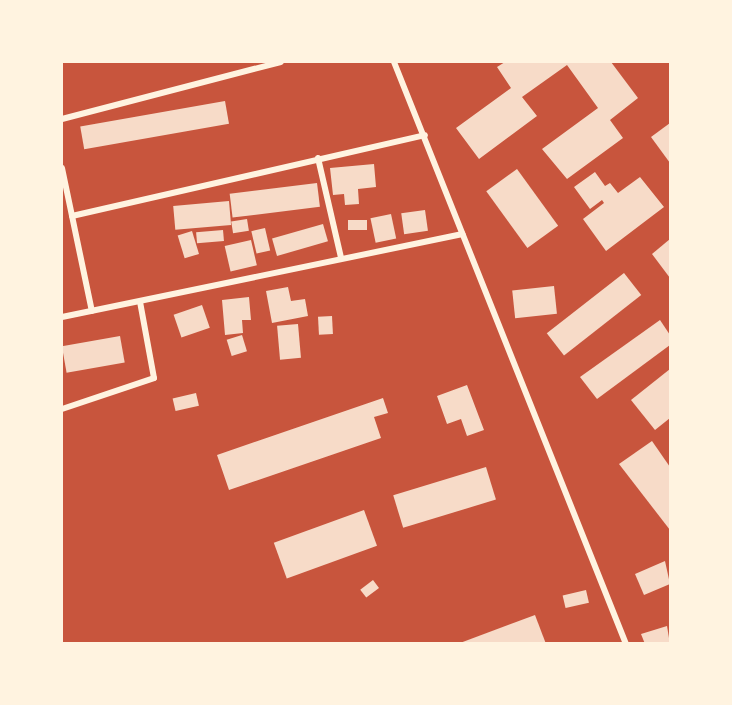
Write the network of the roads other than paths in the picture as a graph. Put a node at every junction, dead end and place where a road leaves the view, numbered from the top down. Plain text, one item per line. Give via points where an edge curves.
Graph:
1 (281, 62) edge
2 (394, 62) edge
3 (62, 119) edge
4 (425, 135) junction
5 (318, 158) junction
6 (62, 168) edge
7 (72, 216) junction
8 (463, 234) junction
9 (341, 258) junction
10 (140, 302) junction
11 (92, 311) junction
12 (62, 317) edge
13 (62, 409) edge
14 (626, 644) edge

1 - 3 street
2 - 4 street
4 - 5 street
4 - 8 street
5 - 7 street
5 - 9 street
6 - 7 street
7 - 11 street
8 - 9 street
8 - 14 street
9 - 10 street
10 - 11 street
10 - 13 street via 154,378
11 - 12 street

